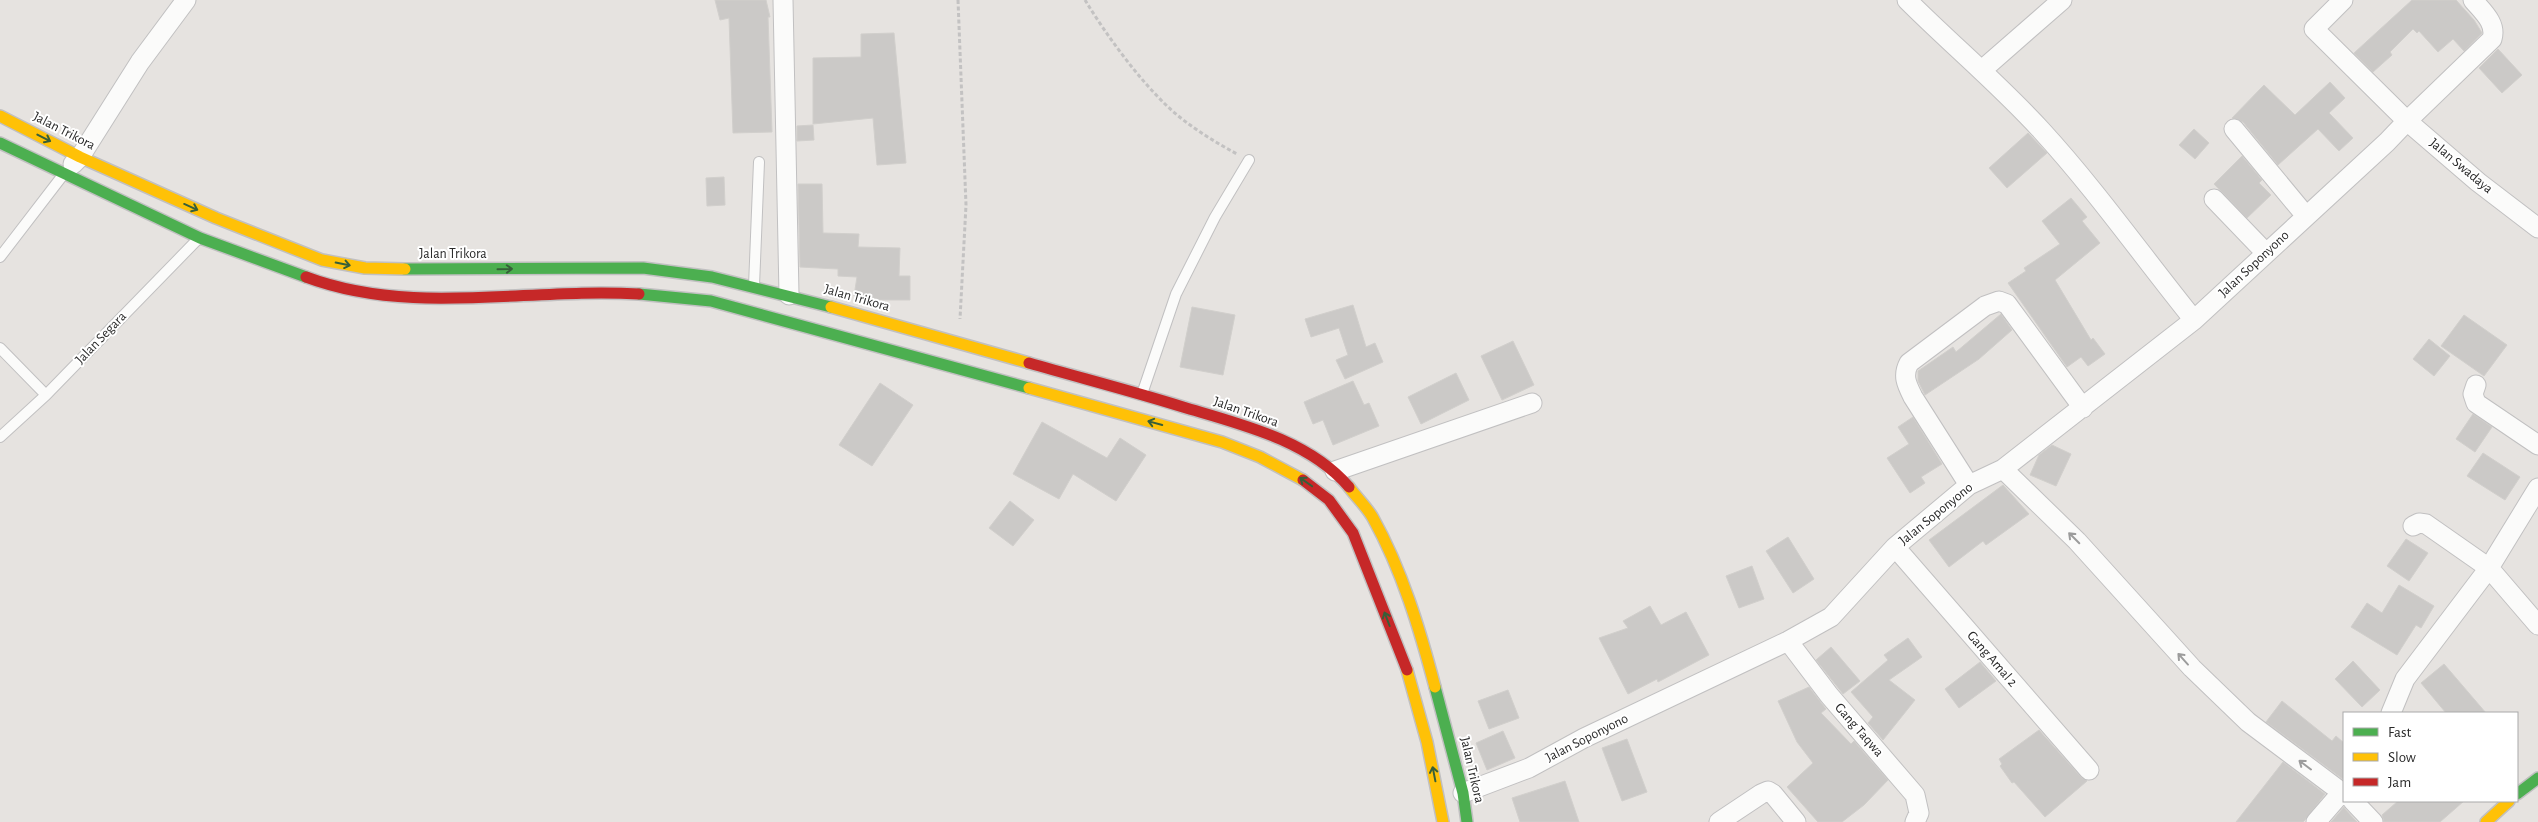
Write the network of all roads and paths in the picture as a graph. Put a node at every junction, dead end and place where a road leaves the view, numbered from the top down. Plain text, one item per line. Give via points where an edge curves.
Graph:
1 (186, 0) edge
2 (783, 0) edge
3 (958, 0) edge
4 (1085, 0) edge
5 (1907, 0) edge
6 (2062, 0) edge
7 (2343, 0) edge
8 (2472, 0) edge
9 (1982, 70) junction
10 (0, 116) edge
11 (2407, 120) junction
12 (2234, 129) dead end
13 (0, 143) edge
14 (80, 157) junction
15 (1248, 160) joint
16 (759, 162) dead end
17 (66, 172) junction
18 (2214, 199) dead end
19 (2306, 216) junction
20 (2538, 228) edge
21 (200, 238) junction
22 (2266, 253) junction
23 (0, 257) edge
24 (754, 287) junction
25 (789, 295) junction
26 (2194, 320) junction
27 (958, 342) junction
28 (0, 348) edge
29 (1059, 371) junction
30 (2476, 385) dead end
31 (46, 395) junction
32 (1051, 395) junction
33 (1141, 395) junction
34 (1532, 403) dead end
35 (2083, 408) junction
36 (0, 437) edge
37 (2538, 445) edge
38 (2003, 468) junction
39 (1335, 471) junction
40 (1969, 485) junction
41 (2537, 495) edge
42 (2413, 526) dead end
43 (1895, 547) junction
44 (2489, 568) junction
45 (2538, 625) edge
46 (1788, 641) junction
47 (2390, 712) edge
48 (2089, 770) dead end
49 (2538, 778) edge
50 (1463, 793) junction
51 (2518, 793) edge
52 (2343, 794) edge
53 (2343, 799) edge
54 (2352, 802) edge
55 (2502, 803) edge
56 (1443, 822) edge
57 (1468, 822) edge
58 (1719, 822) edge
59 (1796, 822) edge
60 (1914, 822) edge
61 (2316, 822) edge
62 (2373, 822) edge
63 (2486, 822) edge

1 - 14 street via 140,62
2 - 25 street
3 - 27 path via 966,205
4 - 15 path via 1107,35 1168,106 1215,142
5 - 9 street
6 - 9 street
7 - 11 street, Jalan Swadaya via 2314,28
8 - 11 street via 2491,21 2492,39
9 - 26 street via 2066,157
10 -> 14 main road, Jalan Trikora
11 - 19 street, Jalan Soponyono via 2388,142
11 - 20 street, Jalan Swadaya via 2478,182
12 - 19 street
13 - 17 main road
14 - 17 street
14 -> 24 main road, Jalan Trikora via 216,218 322,260 365,268 410,270 643,268 712,277
15 - 33 lane via 1176,294
16 - 24 lane
17 - 21 main road
17 - 23 lane
18 - 22 street
19 - 22 street, Jalan Soponyono
21 - 31 lane, Jalan Segara
21 - 32 main road via 324,284 362,293 472,298 623,293 711,301
22 - 26 street, Jalan Soponyono
24 - 25 main road, Jalan Trikora
25 - 27 main road, Jalan Trikora
26 - 35 street, Jalan Soponyono
27 - 29 main road, Jalan Trikora
28 - 31 lane
29 - 32 main road
29 - 33 main road, Jalan Trikora
30 - 37 street via 2473,394 2476,403
31 - 36 lane, Jalan Segara
56 -> 32 main road via 1431,761 1405,665 1364,557 1348,525 1330,500 1277,464 1239,448
33 - 39 main road, Jalan Trikora via 1249,427 1302,450
34 - 39 street
35 - 38 street, Jalan Soponyono
35 - 40 street via 2007,304 1999,301 1985,306 1908,363 1905,370 1913,397
38 - 40 street, Jalan Soponyono
52 -> 38 street via 2248,722 2192,668 2077,541
39 - 50 main road, Jalan Trikora via 1372,516 1395,564 1415,617
40 - 43 street, Jalan Soponyono
41 - 44 street
42 - 44 street via 2426,524
43 - 46 street, Jalan Soponyono via 1831,617
43 - 48 street, Gang Amal 2
44 - 45 street
44 - 47 street via 2405,679
46 - 50 street, Jalan Soponyono via 1584,738 1529,768
46 - 60 street, Gang Taqwa via 1829,695 1915,795 1919,813
49 - 51 main road
50 - 57 main road, Jalan Trikora
53 - 61 street
54 - 62 street
55 - 63 main road
58 - 59 street via 1768,792

